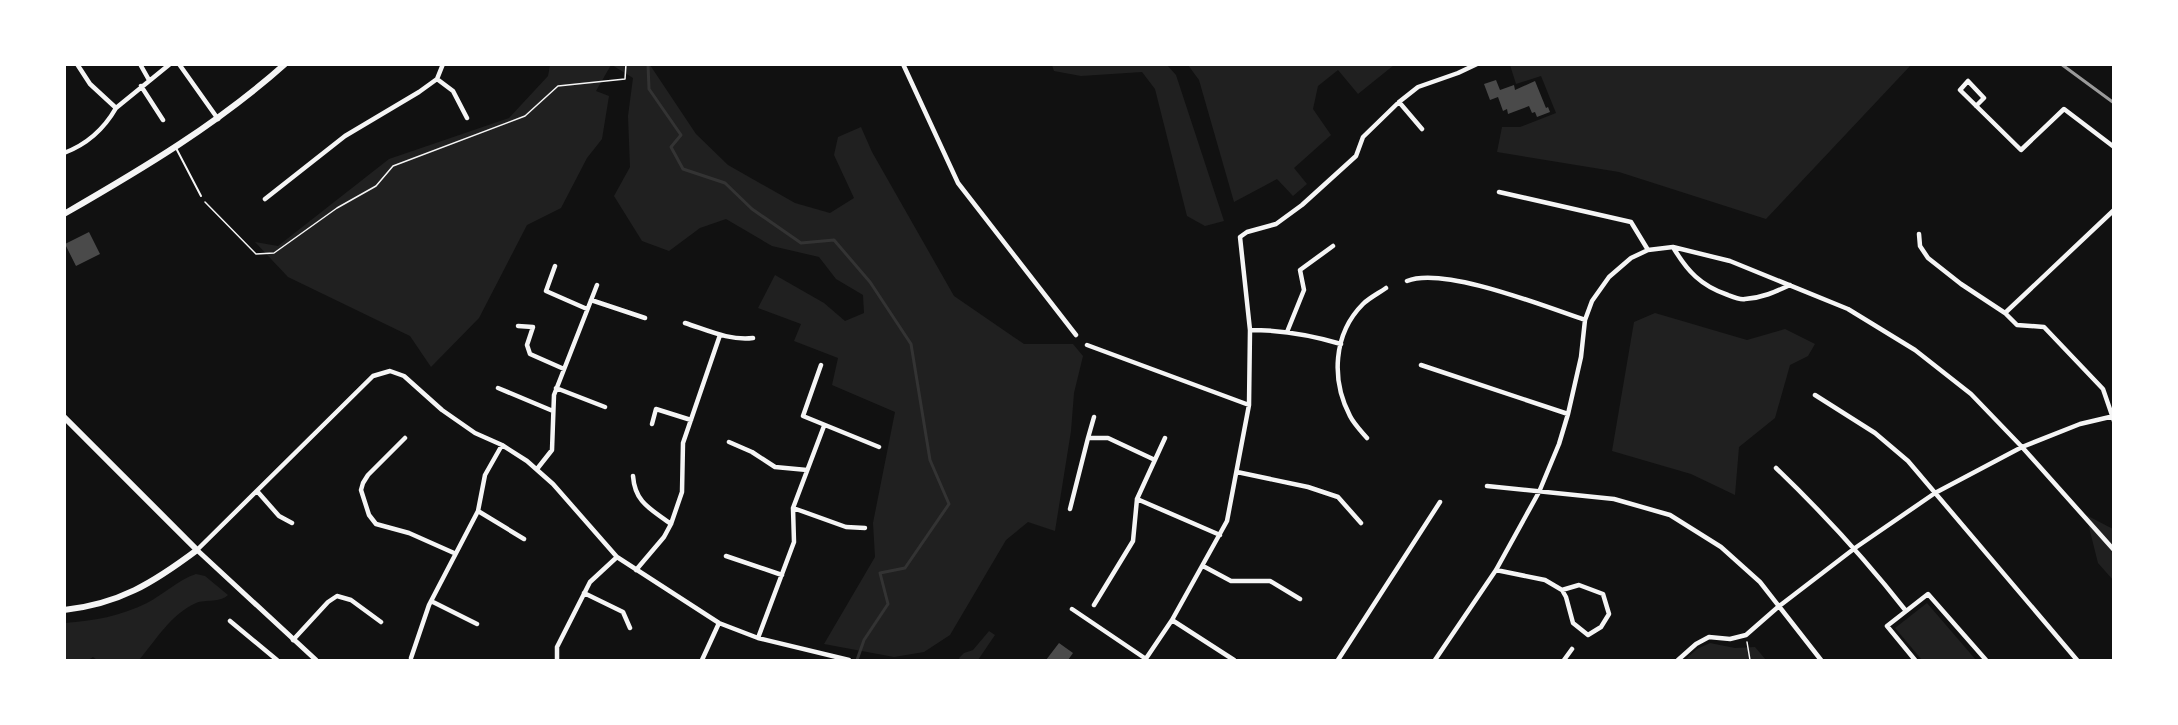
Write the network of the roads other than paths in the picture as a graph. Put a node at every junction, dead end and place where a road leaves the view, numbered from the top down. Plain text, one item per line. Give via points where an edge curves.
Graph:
1 (77, 64) edge
2 (140, 64) edge
3 (170, 64) edge
4 (179, 64) edge
5 (285, 64) edge
6 (443, 64) edge
7 (903, 64) edge
8 (1477, 64) edge
9 (437, 79) junction
10 (149, 80) junction
11 (141, 86) junction
12 (1399, 102) junction
13 (1977, 106) junction
14 (116, 108) junction
15 (467, 118) dead end
16 (218, 119) junction
17 (163, 120) dead end
18 (1422, 129) dead end
19 (2114, 147) edge
20 (176, 148) junction
21 (64, 153) edge
22 (1499, 192) dead end
23 (201, 195) road end
24 (265, 199) dead end
25 (2114, 210) edge
26 (64, 214) edge
27 (1919, 234) dead end
28 (1333, 246) dead end
29 (1673, 248) junction
30 (1648, 250) junction
31 (555, 266) dead end
32 (1407, 281) dead end
33 (597, 285) dead end
34 (1790, 285) junction
35 (1386, 288) dead end
36 (591, 300) junction
37 (587, 309) junction
38 (2005, 313) junction
39 (645, 318) dead end
40 (1585, 320) junction
41 (686, 323) dead end
42 (518, 326) dead end
43 (1250, 330) junction
44 (1287, 332) junction
45 (720, 335) junction
46 (1076, 335) dead end
47 (753, 338) dead end
48 (1341, 344) junction
49 (1087, 345) dead end
50 (821, 365) dead end
51 (1421, 365) dead end
52 (564, 369) junction
53 (498, 388) dead end
54 (556, 388) junction
55 (1815, 395) dead end
56 (1249, 405) junction
57 (604, 407) dead end
58 (553, 411) junction
59 (1568, 414) junction
60 (64, 417) edge
61 (1094, 417) dead end
62 (2113, 418) edge
63 (691, 420) junction
64 (652, 424) dead end
65 (824, 426) junction
66 (405, 438) dead end
67 (1088, 438) junction
68 (1165, 438) dead end
69 (1367, 438) dead end
70 (729, 442) dead end
71 (502, 445) junction
72 (879, 447) dead end
73 (2022, 447) junction
74 (1155, 460) junction
75 (1776, 468) dead end
76 (537, 469) junction
77 (807, 470) junction
78 (1237, 472) junction
79 (633, 476) dead end
80 (1487, 486) dead end
81 (257, 491) junction
82 (1539, 492) junction
83 (1935, 494) junction
84 (1137, 499) junction
85 (1440, 502) dead end
86 (794, 508) junction
87 (1070, 509) dead end
88 (478, 511) junction
89 (292, 523) dead end
90 (1361, 523) dead end
91 (671, 524) junction
92 (865, 528) dead end
93 (1220, 535) junction
94 (524, 539) dead end
95 (1855, 548) junction
96 (197, 550) junction
97 (2114, 550) edge
98 (454, 553) junction
99 (726, 556) dead end
100 (617, 557) junction
101 (1203, 566) junction
102 (636, 570) junction
103 (1496, 570) junction
104 (782, 575) junction
105 (1562, 590) junction
106 (585, 592) junction
107 (1300, 598) dead end
108 (431, 601) junction
109 (1094, 605) dead end
110 (1778, 607) junction
111 (1072, 609) dead end
112 (64, 610) edge
113 (1906, 611) junction
114 (1172, 620) junction
115 (230, 621) dead end
116 (381, 622) dead end
117 (719, 623) junction
118 (477, 624) dead end
119 (630, 628) dead end
120 (758, 638) junction
121 (293, 640) junction
122 (1572, 649) dead end
123 (411, 658) dead end
124 (277, 660) edge
125 (316, 660) edge
126 (557, 660) edge
127 (702, 660) edge
128 (849, 660) edge
129 (1145, 660) edge
130 (1234, 660) edge
131 (1338, 660) edge
132 (1435, 660) edge
133 (1564, 660) edge
134 (1678, 660) edge
135 (1821, 660) edge
136 (1915, 660) edge
137 (1986, 660) edge
138 (2077, 660) edge

1 - 14 street via 90,84
2 - 10 street
3 - 10 street
4 - 16 street
5 - 16 main road
6 - 9 street
7 - 46 street via 958,183
8 - 12 street via 1418,87
9 - 15 street via 453,91
9 - 24 street via 345,136
10 - 11 street
11 - 14 street
11 - 17 street
12 - 18 street
12 - 43 street via 1363,136 1356,156 1302,205 1276,224 1242,235
13 - 13 street via 1984,98 1968,81 1960,90
13 - 19 street via 2021,150 2064,109
14 - 21 street via 96,135
16 - 20 main road
20 - 23 lane
20 - 26 main road
22 - 30 street via 1631,222
25 - 38 street
27 - 38 street via 1920,246 1928,258
28 - 44 street via 1300,270 1304,290
29 - 30 street
29 - 34 street via 1730,261
29 - 34 street via 1700,282 1743,300 1768,296
30 - 40 street via 1609,277 1592,301
31 - 37 street via 546,291
32 - 40 street via 1416,277 1436,278 1486,287
33 - 36 street
34 - 73 street via 1848,309 1915,350 1971,394
35 - 48 street via 1363,304 1347,326
36 - 37 street
36 - 39 street
37 - 52 street
38 - 62 street via 2017,325 2044,327 2103,389
40 - 59 street
41 - 45 street
42 - 52 street via 533,327 527,345 530,354
43 - 44 street
43 - 56 street
44 - 48 street
45 - 47 street
45 - 63 street
48 - 69 street via 1337,356 1338,387 1350,417
49 - 56 street
50 - 65 street via 803,416
51 - 59 street
52 - 54 street
53 - 58 street
54 - 57 street
54 - 58 street
55 - 83 street via 1875,433 1908,461
56 - 78 street
58 - 76 street via 552,450
59 - 82 street
60 - 96 main road
61 - 67 street
62 - 73 street via 2080,424
63 - 64 street via 656,409
63 - 91 street via 683,443 682,492
65 - 72 street
65 - 77 street
66 - 98 street via 363,483 361,490 369,515 376,524 409,533
67 - 74 street via 1108,438
67 - 87 street
68 - 74 street
70 - 77 street via 775,467
71 - 76 street
71 - 81 street via 482,438 454,419 404,376 384,371 373,376
71 - 88 street via 485,475
73 - 83 street
73 - 97 street
74 - 84 street
75 - 95 street
76 - 100 street
77 - 86 street
78 - 90 street via 1338,496
78 - 93 street via 1227,521
79 - 91 street via 634,490 644,505
80 - 82 street
81 - 89 street via 279,516
81 - 96 street
82 - 103 street
82 - 110 street via 1614,499 1670,515 1721,547 1760,582
83 - 95 street
83 - 138 street
84 - 93 street
84 - 109 street via 1133,541
85 - 131 street
86 - 92 street via 846,527
86 - 104 street via 794,542
88 - 94 street
88 - 98 street
91 - 102 street
93 - 101 street
95 - 110 street
95 - 113 street
96 - 112 main road via 159,578 122,597
96 - 121 street
98 - 108 street
99 - 104 street
100 - 102 street
100 - 106 street via 590,582
101 - 107 street via 1231,581 1270,581
101 - 114 street
102 - 117 street
103 - 105 street via 1545,580
103 - 132 street
104 - 120 street
105 - 105 street via 1573,623 1588,635 1601,627 1609,614 1603,594 1579,585
106 - 119 street via 623,612
106 - 126 street via 557,648
108 - 118 street
108 - 123 street
110 - 134 street via 1746,635 1730,639 1710,637
110 - 135 street
111 - 129 street
113 - 136 street via 1887,626
113 - 137 street via 1928,594
114 - 129 street
114 - 130 street
115 - 124 street
116 - 121 street via 351,600 337,596
117 - 120 street
117 - 127 street
120 - 128 street
121 - 125 street
122 - 133 street

